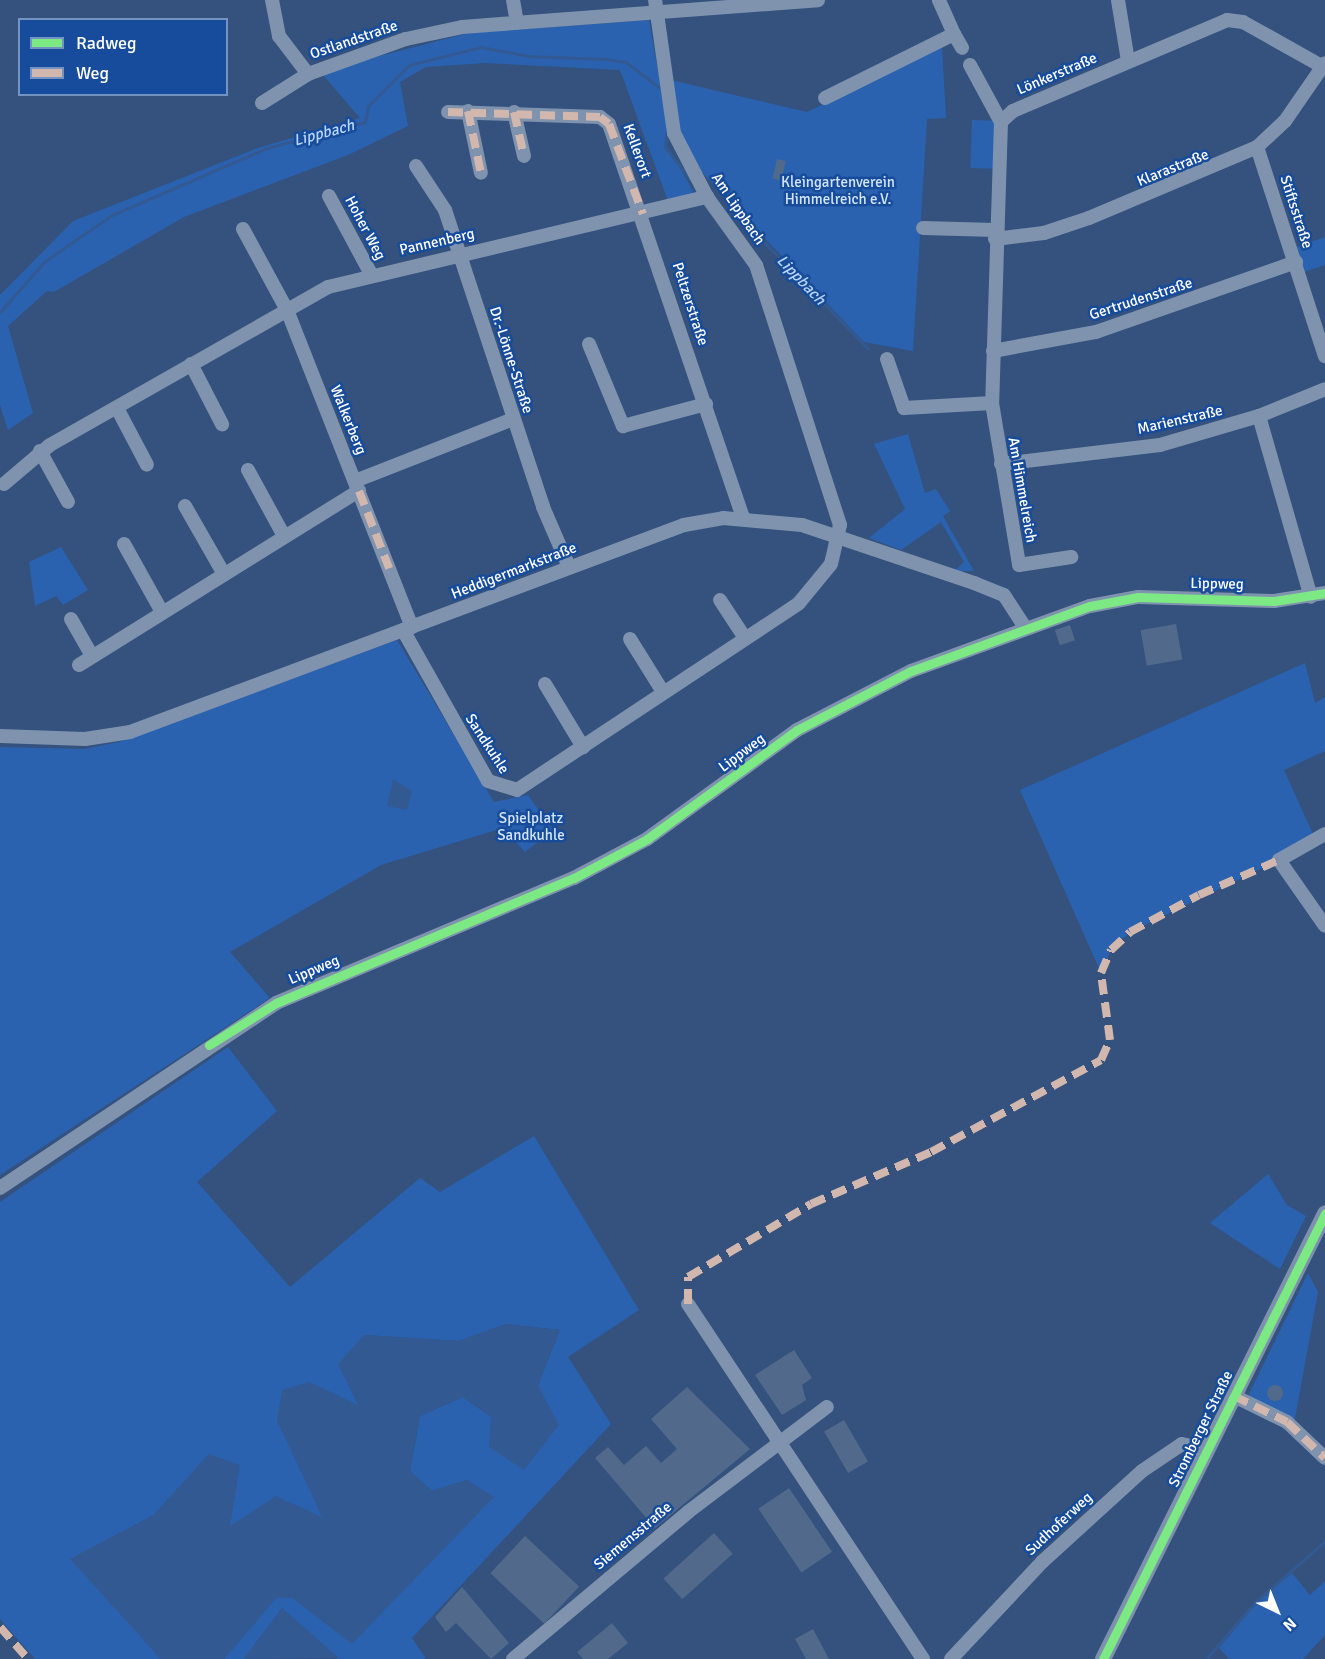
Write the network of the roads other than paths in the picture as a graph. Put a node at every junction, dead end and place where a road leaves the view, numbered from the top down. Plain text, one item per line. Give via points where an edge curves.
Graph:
1 (272, 0) edge
2 (513, 0) edge
3 (655, 0) edge
4 (818, 0) edge
5 (939, 0) edge
6 (1118, 0) edge
7 (657, 16) junction
8 (516, 23) junction
9 (954, 34) junction
10 (962, 48) dead end
11 (1128, 60) junction
12 (970, 65) dead end
13 (1324, 66) edge
14 (308, 74) junction
15 (825, 98) dead end
16 (262, 103) dead end
17 (468, 111) junction
18 (448, 112) dead end
19 (514, 112) junction
20 (1001, 122) junction
21 (1257, 147) junction
22 (524, 156) dead end
23 (416, 166) dead end
24 (480, 173) dead end
25 (329, 196) dead end
26 (707, 197) junction
27 (643, 214) junction
28 (923, 228) dead end
29 (243, 229) dead end
30 (995, 234) junction
31 (460, 252) junction
32 (1296, 262) junction
33 (371, 274) junction
34 (287, 310) junction
35 (589, 344) dead end
36 (993, 351) junction
37 (1325, 356) edge
38 (887, 359) dead end
39 (191, 364) junction
40 (1325, 389) edge
41 (992, 403) junction
42 (706, 404) junction
43 (117, 408) junction
44 (1259, 416) junction
45 (513, 419) junction
46 (222, 424) dead end
47 (40, 451) junction
48 (1000, 464) junction
49 (147, 465) dead end
50 (248, 470) dead end
51 (4, 484) dead end
52 (357, 486) junction
53 (68, 502) dead end
54 (185, 506) dead end
55 (743, 517) junction
56 (284, 536) junction
57 (840, 537) junction
58 (124, 544) dead end
59 (1071, 557) dead end
60 (569, 567) junction
61 (225, 574) junction
62 (1318, 595) edge
63 (720, 600) dead end
64 (162, 612) junction
65 (71, 619) dead end
66 (1025, 627) junction
67 (408, 628) junction
68 (745, 638) junction
69 (630, 639) dead end
70 (92, 656) junction
71 (79, 665) dead end
72 (544, 684) dead end
73 (663, 692) junction
74 (0, 736) edge
75 (583, 747) junction
76 (1325, 834) edge
77 (1325, 926) edge
78 (0, 1188) edge
79 (1325, 1213) edge
80 (688, 1304) dead end
81 (1234, 1396) junction
82 (827, 1407) dead end
83 (778, 1443) junction
84 (1207, 1450) junction
85 (1325, 1458) edge
86 (513, 1659) edge
87 (923, 1659) edge
88 (951, 1659) edge
89 (1103, 1659) edge

1 - 14 street, Ostlandstraße via 279,36
2 - 8 street
3 - 7 street, Am Lippbach
4 - 7 street, Ostlandstraße
5 - 9 street
6 - 11 street
7 - 8 street, Ostlandstraße
7 - 26 street, Am Lippbach via 674,133
8 - 14 street, Ostlandstraße via 406,39
9 - 10 street
9 - 15 street
11 - 13 street, Lönkerstraße via 1235,20
11 - 20 street, Lönkerstraße via 1013,111
12 - 20 street
13 - 21 street, Klarastraße via 1285,121
14 - 16 street, Ostlandstraße
17 - 18 street, Kellerort
17 - 19 street, Kellerort
17 - 24 street
19 - 22 street
19 - 27 street, Kellerort via 600,117 609,124
20 - 30 street, Am Himmelreich
21 - 30 street, Klarastraße via 1044,233
21 - 32 street, Stiftsstraße
23 - 31 street, Dr.-Lönne-Straße via 445,210
25 - 33 street, Hoher Weg
26 - 27 street, Pannenberg
26 - 57 street, Am Lippbach via 756,266
27 - 31 street, Pannenberg
27 - 42 street, Peltzerstraße
28 - 30 street
29 - 34 street, Walkerberg
30 - 36 street, Am Himmelreich
31 - 33 street, Pannenberg
31 - 45 street, Dr.-Lönne-Straße
32 - 36 street, Gertrudenstraße via 1096,332
32 - 37 street, Stiftsstraße
33 - 34 street, Pannenberg via 328,287
34 - 39 street, Pannenberg
34 - 52 street, Walkerberg
35 - 42 street via 623,426 632,428
36 - 41 street, Am Himmelreich
38 - 41 street via 904,408
39 - 43 street, Pannenberg
39 - 46 street
40 - 44 street, Marienstraße
41 - 48 street, Am Himmelreich
42 - 55 street, Peltzerstraße
43 - 47 street, Pannenberg
43 - 49 street
44 - 48 street, Marienstraße via 1160,444
44 - 62 street
45 - 52 street
45 - 60 street, Dr.-Lönne-Straße
47 - 51 street, Pannenberg
47 - 53 street
48 - 59 street, Am Himmelreich via 1019,565
50 - 56 street
52 - 56 street
52 - 67 street, Walkerberg
54 - 61 street
55 - 57 street, Heddigermarkstraße via 802,525
55 - 60 street, Heddigermarkstraße via 684,525
56 - 61 street
57 - 66 street, Heddigermarkstraße via 994,590 1017,609
57 - 68 street, Sandkuhle via 831,564 812,590
58 - 64 street
60 - 67 street, Heddigermarkstraße
61 - 64 street
62 - 66 street, Lippweg via 1138,597
63 - 68 street
64 - 70 street
65 - 70 street
66 - 78 street, Lippweg via 911,670 826,712 656,834 574,878 276,1003
67 - 74 street, Heddigermarkstraße via 130,732 85,740
67 - 75 street, Sandkuhle via 416,660 497,788 528,786
68 - 73 street, Sandkuhle
69 - 73 street
70 - 71 street
72 - 75 street
73 - 75 street, Sandkuhle
76 - 77 street via 1279,860
79 - 81 main road, Stromberger Straße
80 - 83 street
81 - 84 main road, Stromberger Straße
81 - 85 street via 1287,1422
82 - 83 street, Siemensstraße
83 - 86 street, Siemensstraße
83 - 87 street
84 - 88 street, Sudhoferweg via 1182,1444 1142,1471 1042,1562
84 - 89 main road, Stromberger Straße

